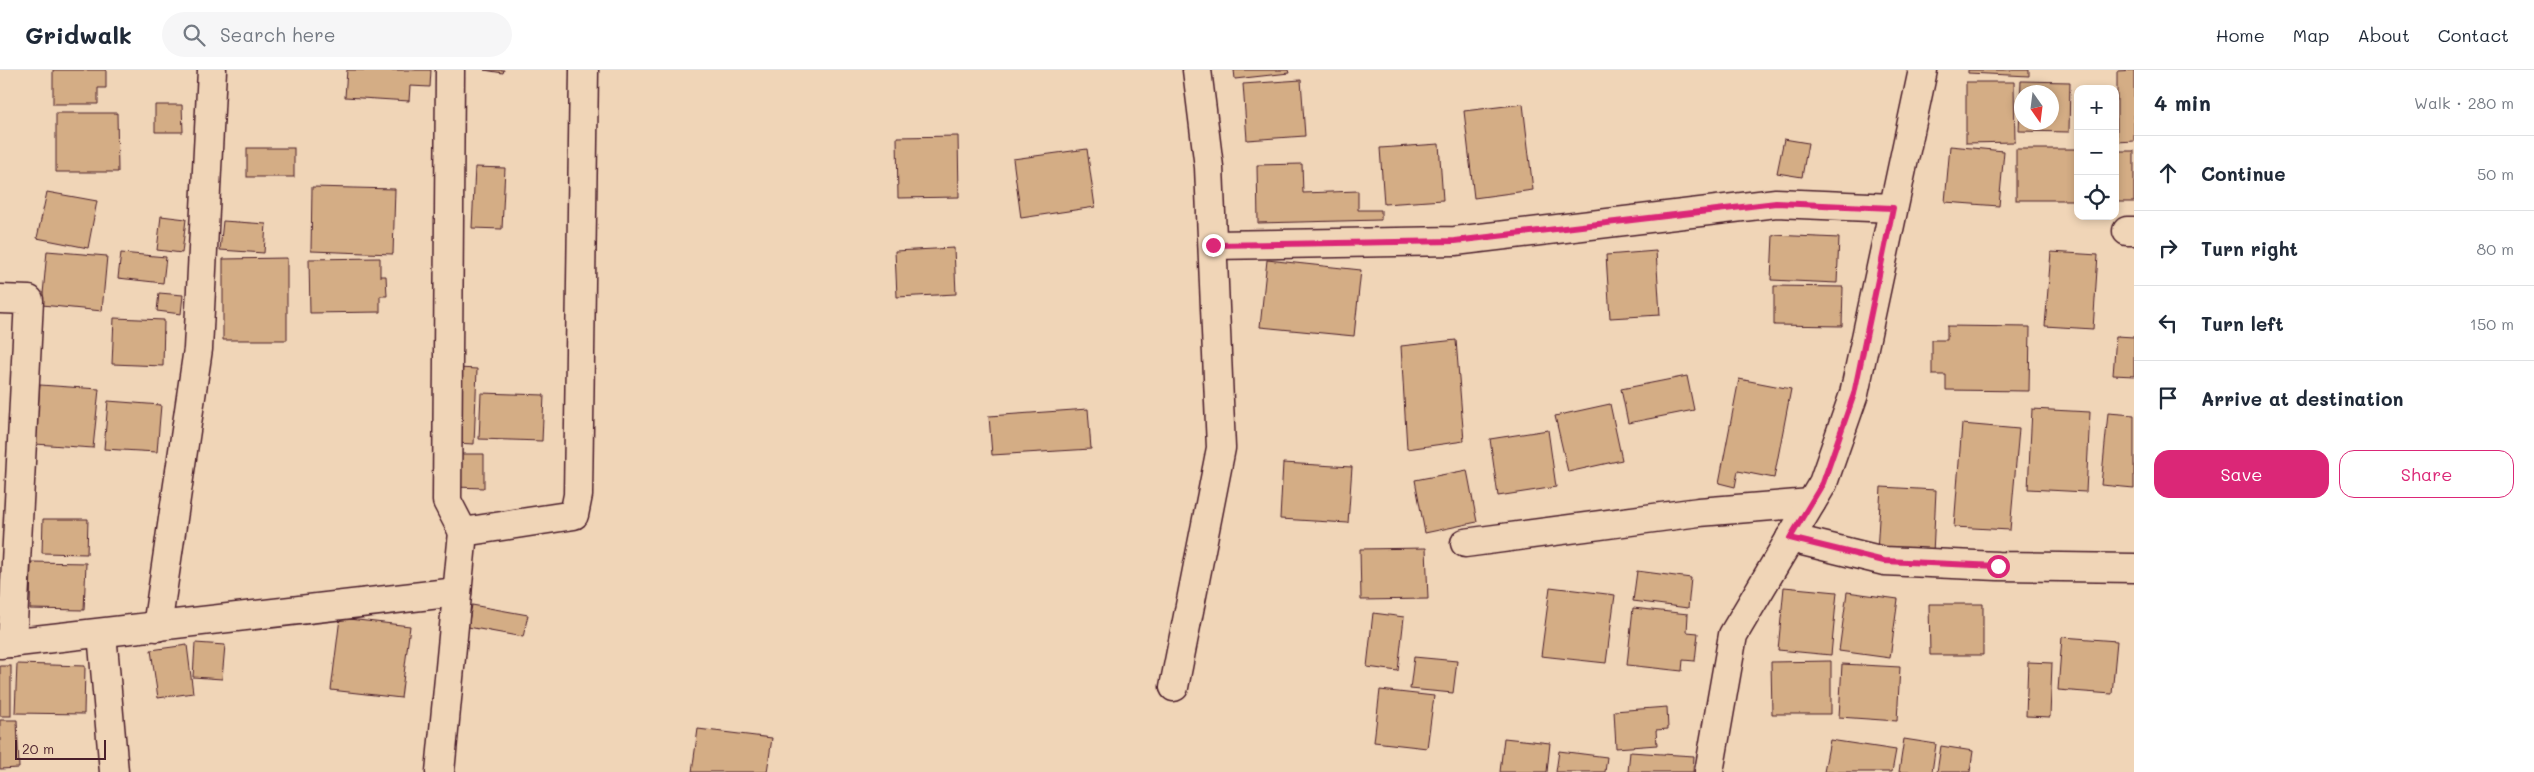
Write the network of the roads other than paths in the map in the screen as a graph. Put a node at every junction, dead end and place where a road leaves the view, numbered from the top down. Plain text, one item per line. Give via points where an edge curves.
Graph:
1 (212, 70) edge
2 (450, 70) edge
3 (584, 70) edge
4 (1197, 70) edge
5 (1924, 70) edge
6 (1893, 208) junction
7 (1213, 245) junction
8 (0, 299) edge
9 (1810, 503) junction
10 (463, 532) junction
11 (1790, 538) junction
12 (1465, 543) dead end
13 (2134, 568) edge
14 (457, 592) junction
15 (157, 627) junction
16 (102, 633) junction
17 (6, 644) edge
18 (1174, 687) dead end
19 (114, 772) edge
20 (440, 772) edge
21 (1709, 772) edge

1 - 15 street via 198,349
2 - 10 street via 447,502
3 - 10 street via 578,495 574,516
4 - 7 street
5 - 6 street
6 - 7 street via 1776,203 1455,241
6 - 9 street via 1854,394 1823,483
7 - 18 street via 1221,448
8 - 17 street via 29,300
9 - 11 street
9 - 12 street via 1699,512
10 - 14 street
11 - 13 street via 1884,561
11 - 21 street via 1733,634
14 - 15 street
14 - 20 street
15 - 16 street
16 - 17 street
16 - 19 street

